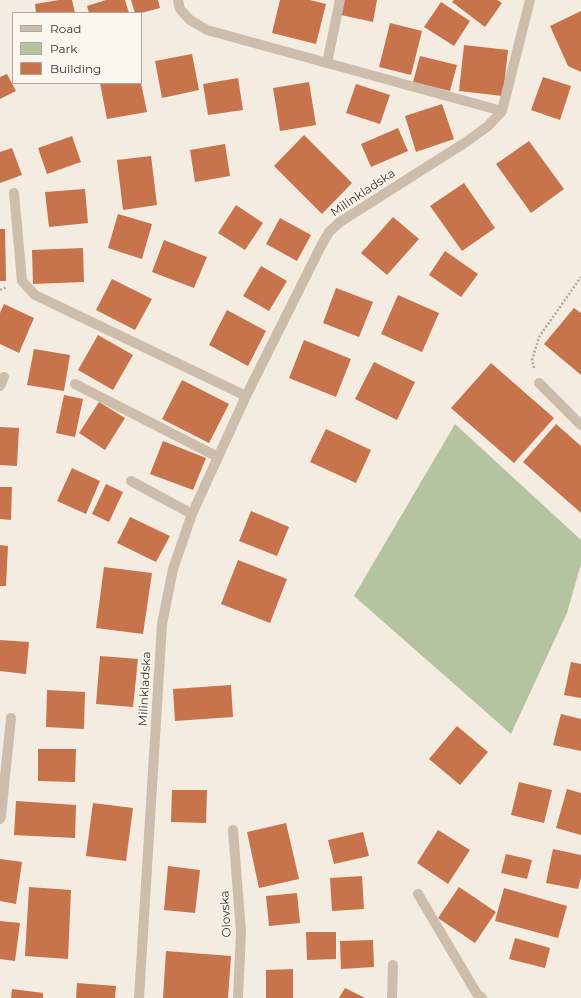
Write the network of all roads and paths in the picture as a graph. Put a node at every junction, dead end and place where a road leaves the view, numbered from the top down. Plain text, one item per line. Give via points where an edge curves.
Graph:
1 (178, 0) edge
2 (340, 0) edge
3 (530, 0) edge
4 (327, 63) junction
5 (502, 111) junction
6 (14, 193) dead end
7 (581, 277) edge
8 (539, 383) joint
9 (75, 384) dead end
10 (246, 396) junction
11 (581, 425) edge
12 (218, 457) junction
13 (131, 481) dead end
14 (192, 514) junction
15 (11, 718) dead end
16 (0, 819) edge
17 (233, 830) dead end
18 (418, 894) dead end
19 (393, 965) dead end
20 (139, 998) edge
21 (238, 998) edge
22 (392, 998) edge
23 (482, 998) edge

1 - 4 street via 180,9 190,20 207,30
2 - 4 street
3 - 5 street, Milinkladska
4 - 5 street
5 - 10 street, Milinkladska via 488,126 466,142 340,222 329,232
6 - 10 street via 22,281 35,295
7 - 8 path via 539,337 532,360
8 - 11 street
9 - 12 street
10 - 12 street, Milinkladska
12 - 14 street, Milinkladska
13 - 14 street
14 - 20 street, Milinkladska via 173,569 162,624
15 - 16 street
17 - 21 street, Olovska via 242,932
18 - 23 street via 477,994
19 - 22 street

